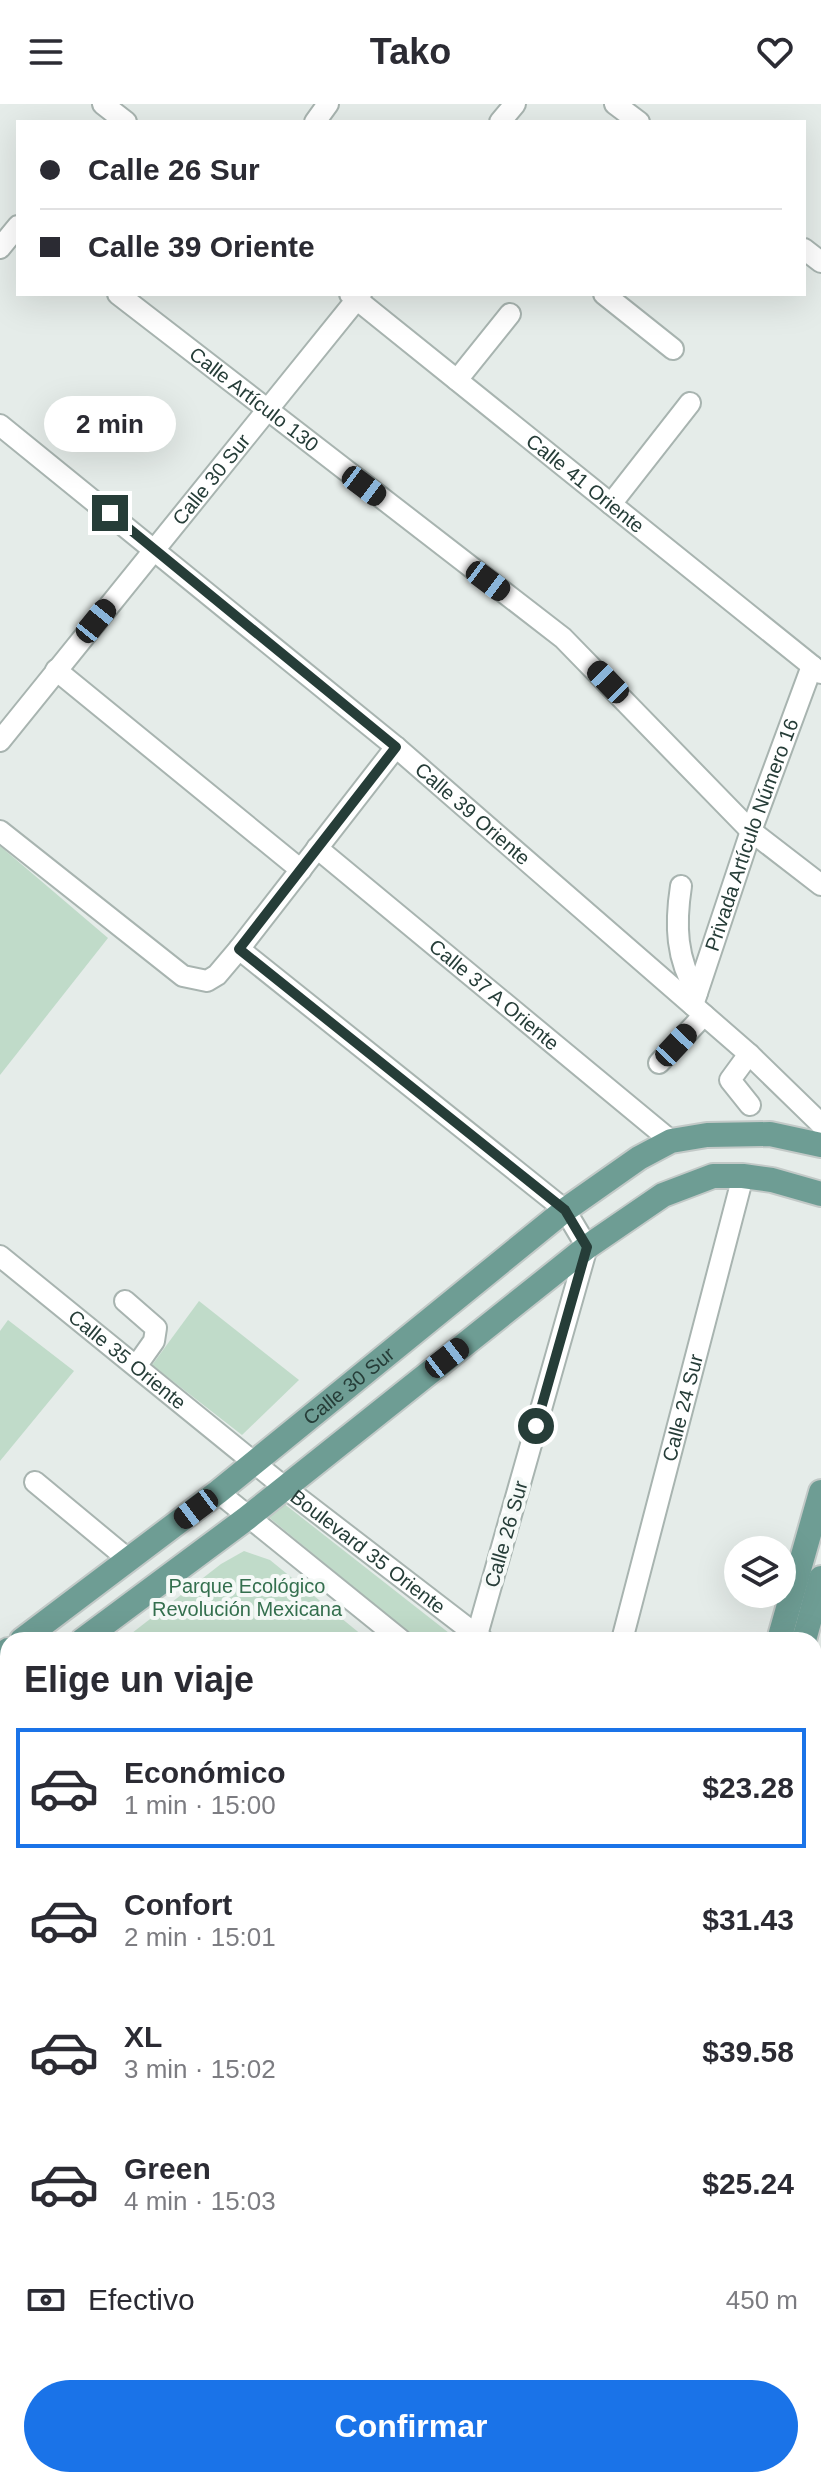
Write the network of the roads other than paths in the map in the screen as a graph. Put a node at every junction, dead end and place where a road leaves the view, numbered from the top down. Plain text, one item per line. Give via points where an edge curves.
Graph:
1 (515, 104) edge
2 (615, 104) edge
3 (103, 109) edge
4 (122, 120) edge
5 (502, 120) edge
6 (636, 120) edge
7 (16, 228) edge
8 (0, 248) edge
9 (121, 296) edge
10 (356, 296) edge
11 (607, 296) edge
12 (510, 314) dead end
13 (673, 349) dead end
14 (457, 380) junction
15 (690, 403) dead end
16 (265, 410) junction
17 (0, 425) edge
18 (611, 504) junction
19 (154, 548) junction
20 (816, 669) edge
21 (56, 670) junction
22 (0, 741) edge
23 (396, 747) junction
24 (0, 831) edge
25 (751, 831) junction
26 (317, 848) junction
27 (301, 870) junction
28 (821, 885) edge
29 (681, 886) dead end
30 (239, 949) junction
31 (698, 1004) junction
32 (749, 1054) junction
33 (659, 1063) dead end
34 (750, 1105) dead end
35 (821, 1124) edge
36 (671, 1141) junction
37 (821, 1145) edge
38 (743, 1176) junction
39 (821, 1194) edge
40 (565, 1210) junction
41 (587, 1247) junction
42 (0, 1256) edge
43 (125, 1301) dead end
44 (137, 1365) junction
45 (255, 1462) junction
46 (35, 1482) dead end
47 (284, 1487) junction
48 (218, 1492) junction
49 (821, 1492) edge
50 (247, 1518) junction
51 (129, 1560) junction
52 (821, 1581) edge
53 (33, 1632) edge
54 (94, 1632) edge
55 (391, 1632) edge
56 (472, 1632) edge
57 (482, 1632) edge
58 (624, 1632) edge
59 (781, 1632) edge
60 (806, 1632) edge

1 - 5 street
2 - 6 street
3 - 4 street
7 - 8 street
9 - 16 street, Calle Artículo 130
10 - 14 street, Calle 41 Oriente
10 - 16 street, Calle 30 Sur
11 - 13 street
12 - 14 street
14 - 18 street, Calle 41 Oriente
15 - 18 street
16 - 19 street, Calle 30 Sur
16 - 25 street, Calle Artículo 130 via 563,638
17 - 19 street, Calle 39 Oriente
18 - 20 street, Calle 41 Oriente
19 - 21 street, Calle 30 Sur
19 - 23 street, Calle 39 Oriente
20 - 25 street, Privada Artículo Número 16
21 - 22 street, Calle 30 Sur
21 - 27 street
23 - 26 street
23 - 31 street, Calle 39 Oriente
24 - 30 street via 183,976 207,981
25 - 28 street, Calle Artículo 130
25 - 31 street, Privada Artículo Número 16
26 - 27 street
26 - 36 street, Calle 37 A Oriente
27 - 30 street
29 - 31 street via 679,952
30 - 40 street
31 - 32 street, Calle 39 Oriente
31 - 33 street
32 - 34 street via 730,1080
32 - 35 street, Calle 39 Oriente
36 - 37 main road, Calle 30 Sur via 742,1133
36 - 40 main road, Calle 30 Sur
38 - 39 main road, Calle 30 Sur
38 - 41 main road, Calle 30 Sur via 688,1183
38 - 58 street, Calle 24 Sur
40 - 41 street
40 - 45 main road, Calle 30 Sur
41 - 47 main road, Calle 30 Sur
41 - 57 street, Calle 26 Sur
42 - 44 street, Calle 35 Oriente
43 - 44 street via 156,1328 154,1341
44 - 45 street, Calle 35 Oriente
45 - 47 street, Boulevard 35 Oriente
45 - 48 main road, Calle 30 Sur
46 - 51 street
47 - 50 main road, Calle 30 Sur
47 - 56 street, Boulevard 35 Oriente
48 - 50 street
48 - 51 main road, Calle 30 Sur
49 - 59 main road
50 - 54 main road, Calle 30 Sur
50 - 55 street
51 - 53 main road, Calle 30 Sur
52 - 60 main road

